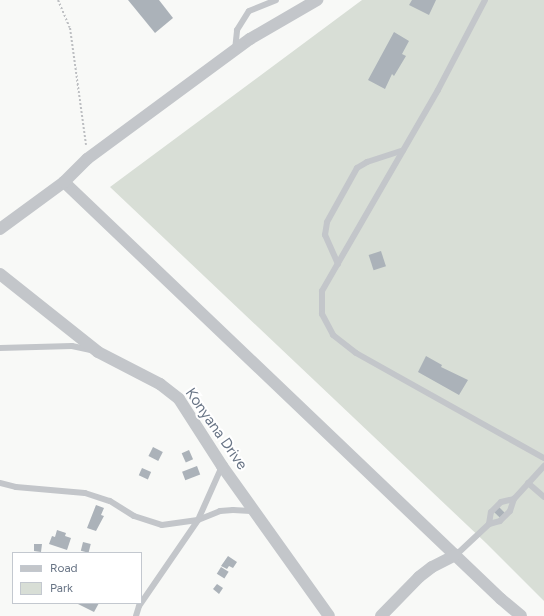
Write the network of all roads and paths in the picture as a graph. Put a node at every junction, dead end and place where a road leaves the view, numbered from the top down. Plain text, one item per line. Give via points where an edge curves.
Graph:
1 (58, 0) edge
2 (276, 0) edge
3 (317, 0) edge
4 (485, 0) edge
5 (234, 50) junction
6 (403, 150) junction
7 (87, 159) junction
8 (64, 182) junction
9 (0, 229) edge
10 (338, 264) junction
11 (0, 274) edge
12 (0, 348) edge
13 (98, 352) junction
14 (544, 458) edge
15 (222, 466) junction
16 (544, 466) edge
17 (0, 483) edge
18 (528, 483) junction
19 (544, 497) edge
20 (514, 499) junction
21 (256, 511) junction
22 (198, 520) junction
23 (488, 524) junction
24 (456, 555) junction
25 (142, 602) edge
26 (140, 604) edge
27 (136, 616) edge
28 (329, 616) edge
29 (381, 616) edge
30 (521, 616) edge

1 - 7 path via 70,28
2 - 5 lane via 249,11 237,30
3 - 5 street
4 - 6 lane
5 - 7 street
6 - 10 lane
6 - 10 lane via 366,162 357,168 327,222 325,235
7 - 8 street
8 - 9 street
8 - 24 street
10 - 14 lane via 322,291 322,314 333,335 356,353
11 - 13 street, Konyana Drive
12 - 13 lane via 72,346
13 - 15 street, Konyana Drive via 160,384 179,399
15 - 21 street, Konyana Drive
15 - 22 lane
16 - 18 lane
17 - 22 lane via 16,487 84,493 110,501 134,516 162,525
18 - 19 lane
18 - 20 lane
20 - 23 lane via 510,511 500,521
20 - 23 lane via 501,502 491,512
21 - 22 lane via 220,511
21 - 28 street, Konyana Drive
22 - 25 lane
23 - 24 lane
24 - 29 street via 419,577
24 - 30 street via 501,600
26 - 27 lane

